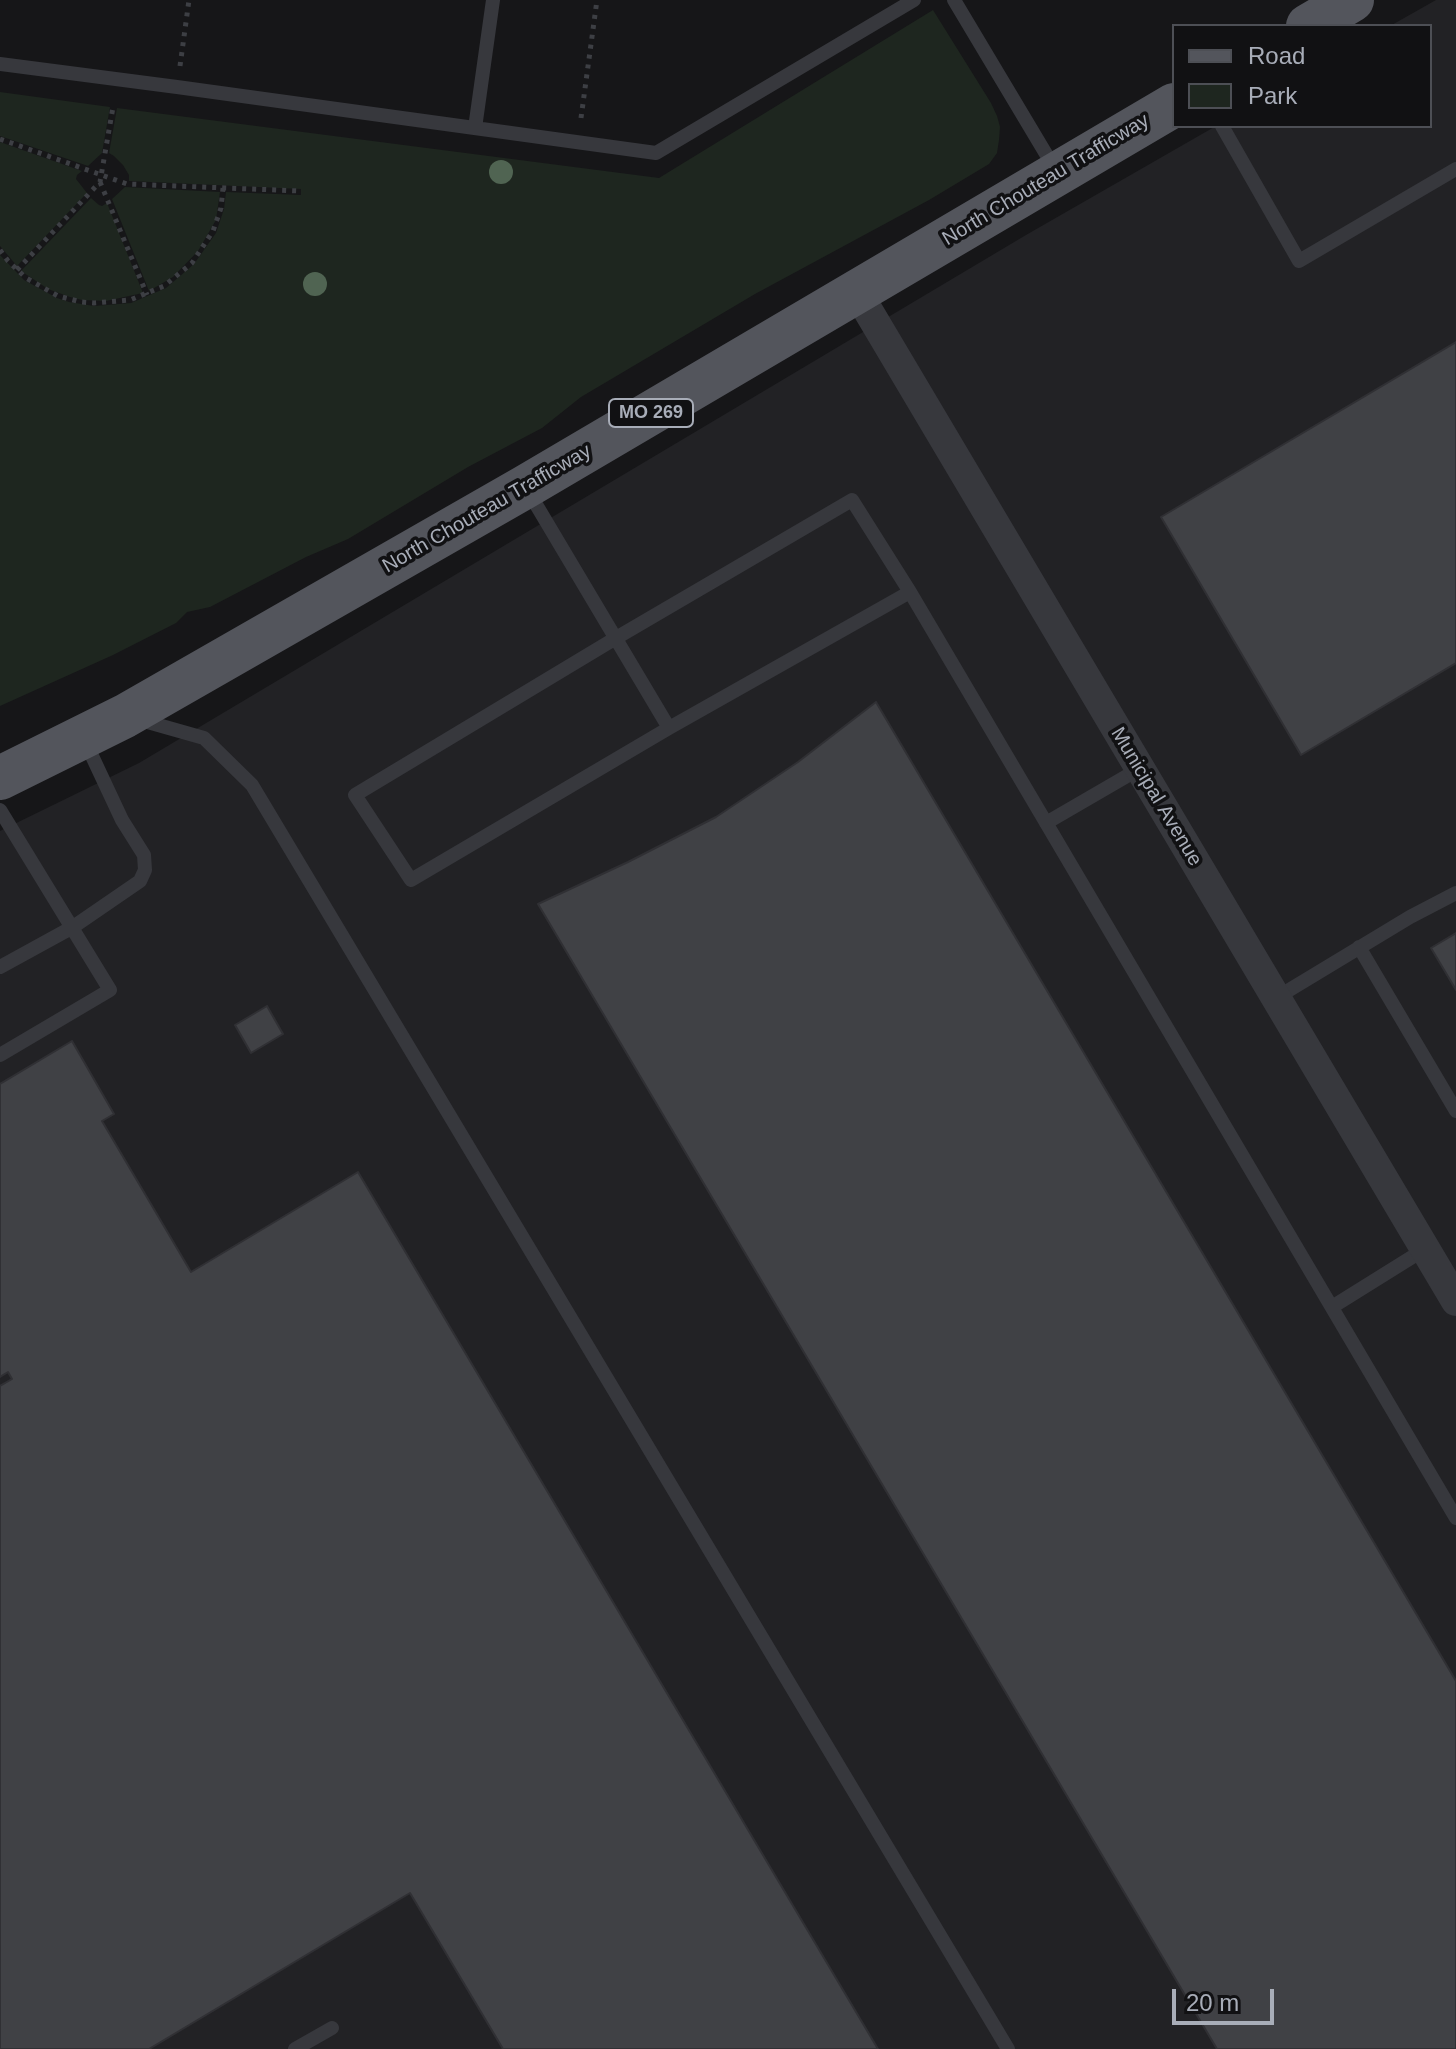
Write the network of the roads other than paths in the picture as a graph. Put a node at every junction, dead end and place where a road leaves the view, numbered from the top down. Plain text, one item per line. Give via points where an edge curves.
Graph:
1 (493, 0) edge
2 (914, 0) edge
3 (954, 0) edge
4 (1352, 0) edge
5 (1311, 24) edge
6 (0, 64) edge
7 (1172, 106) edge
8 (475, 128) junction
9 (1223, 128) edge
10 (1456, 169) edge
11 (1058, 173) junction
12 (857, 292) junction
13 (525, 487) junction
14 (910, 592) junction
15 (616, 638) junction
16 (125, 716) junction
17 (669, 728) junction
18 (83, 737) junction
19 (1139, 769) junction
20 (0, 778) edge
21 (0, 810) edge
22 (1046, 823) junction
23 (1456, 893) edge
24 (73, 927) junction
25 (1359, 947) junction
26 (0, 967) edge
27 (1276, 998) junction
28 (0, 1055) edge
29 (1456, 1111) edge
30 (1425, 1249) junction
31 (1456, 1301) edge
32 (1332, 1307) junction
33 (1456, 1518) edge
34 (332, 2028) dead end
35 (295, 2049) edge
36 (1008, 2049) edge

1 - 8 lane
2 - 8 lane via 656,153
3 - 11 lane
4 - 5 main road
6 - 8 lane
7 - 11 main road, North Chouteau Trafficway / MO 269
9 - 10 lane via 1299,261
11 - 12 main road, North Chouteau Trafficway / MO 269
12 - 13 main road, North Chouteau Trafficway / MO 269
12 - 19 street, Municipal Avenue
13 - 15 lane
13 - 16 main road, North Chouteau Trafficway / MO 269
14 - 15 lane via 852,500
14 - 17 lane
14 - 22 lane
15 - 17 lane
15 - 17 lane via 355,795 411,880
16 - 18 main road, North Chouteau Trafficway / MO 269
16 - 36 lane via 204,738 252,785
18 - 20 main road, North Chouteau Trafficway / MO 269
18 - 24 lane via 144,855 145,870 140,881
19 - 22 lane
19 - 27 street, Municipal Avenue
21 - 24 lane
22 - 32 lane
23 - 25 lane
24 - 26 lane
24 - 28 lane via 110,990
25 - 27 lane
25 - 29 lane
27 - 30 street, Municipal Avenue
30 - 31 street, Municipal Avenue
30 - 32 lane
32 - 33 lane
34 - 35 lane

